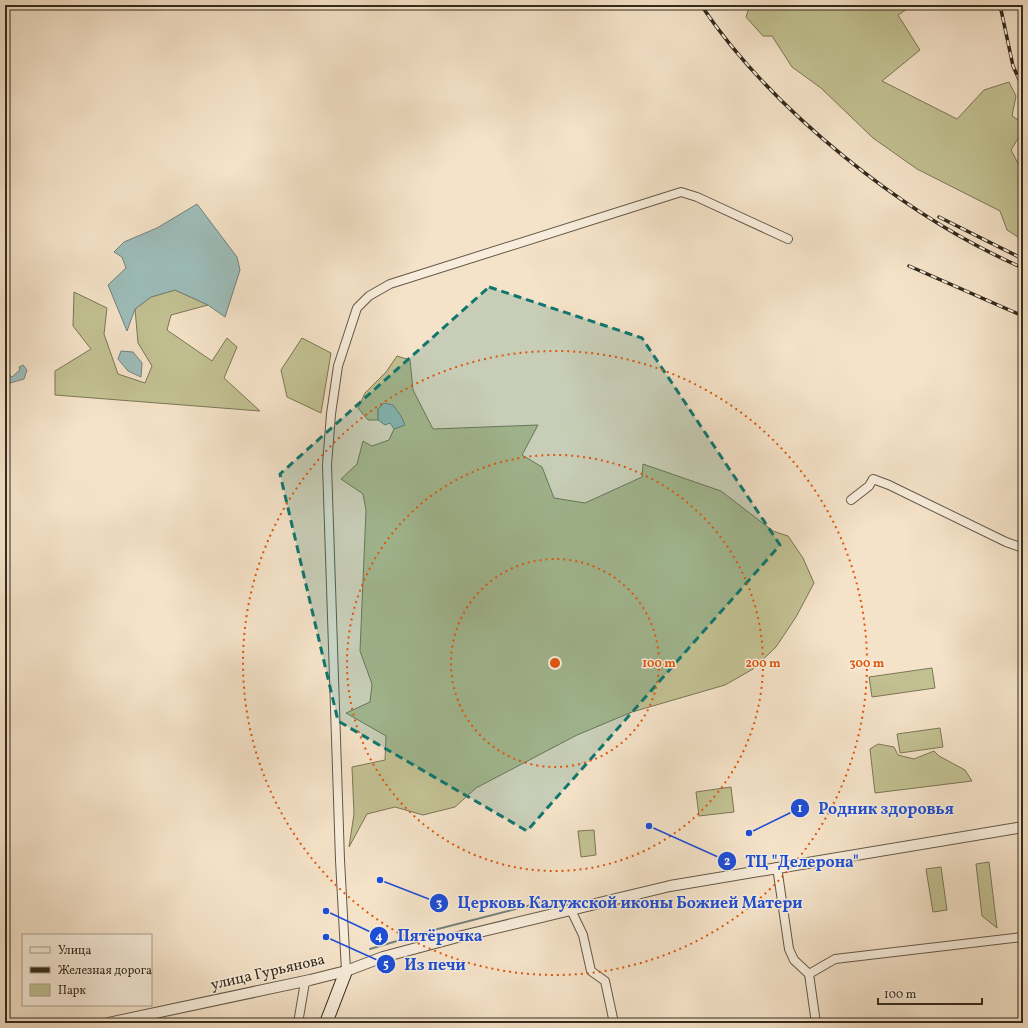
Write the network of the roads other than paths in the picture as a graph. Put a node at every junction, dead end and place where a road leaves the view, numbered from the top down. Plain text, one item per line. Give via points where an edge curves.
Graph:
1 (788, 238) dead end
2 (851, 500) dead end
3 (1023, 548) edge
4 (1023, 827) edge
5 (777, 866) junction
6 (571, 910) junction
7 (1023, 937) edge
8 (346, 971) junction
9 (808, 974) junction
10 (305, 982) junction
11 (108, 1023) edge
12 (298, 1023) edge
13 (326, 1023) edge
14 (614, 1023) edge
15 (816, 1023) edge

1 - 8 street via 681,192 390,284 369,296 357,308 338,366 331,414 328,465 340,860
2 - 3 street via 869,486 873,479
4 - 5 street, улица Гурьянова
5 - 6 street, улица Гурьянова via 670,886
5 - 9 street via 789,948 794,960
6 - 8 street, улица Гурьянова via 383,957
6 - 14 street via 583,935 591,971 605,981
7 - 9 street via 835,959
8 - 10 street, улица Гурьянова
8 - 13 main road
9 - 15 street
10 - 11 street, улица Гурьянова
10 - 12 street

